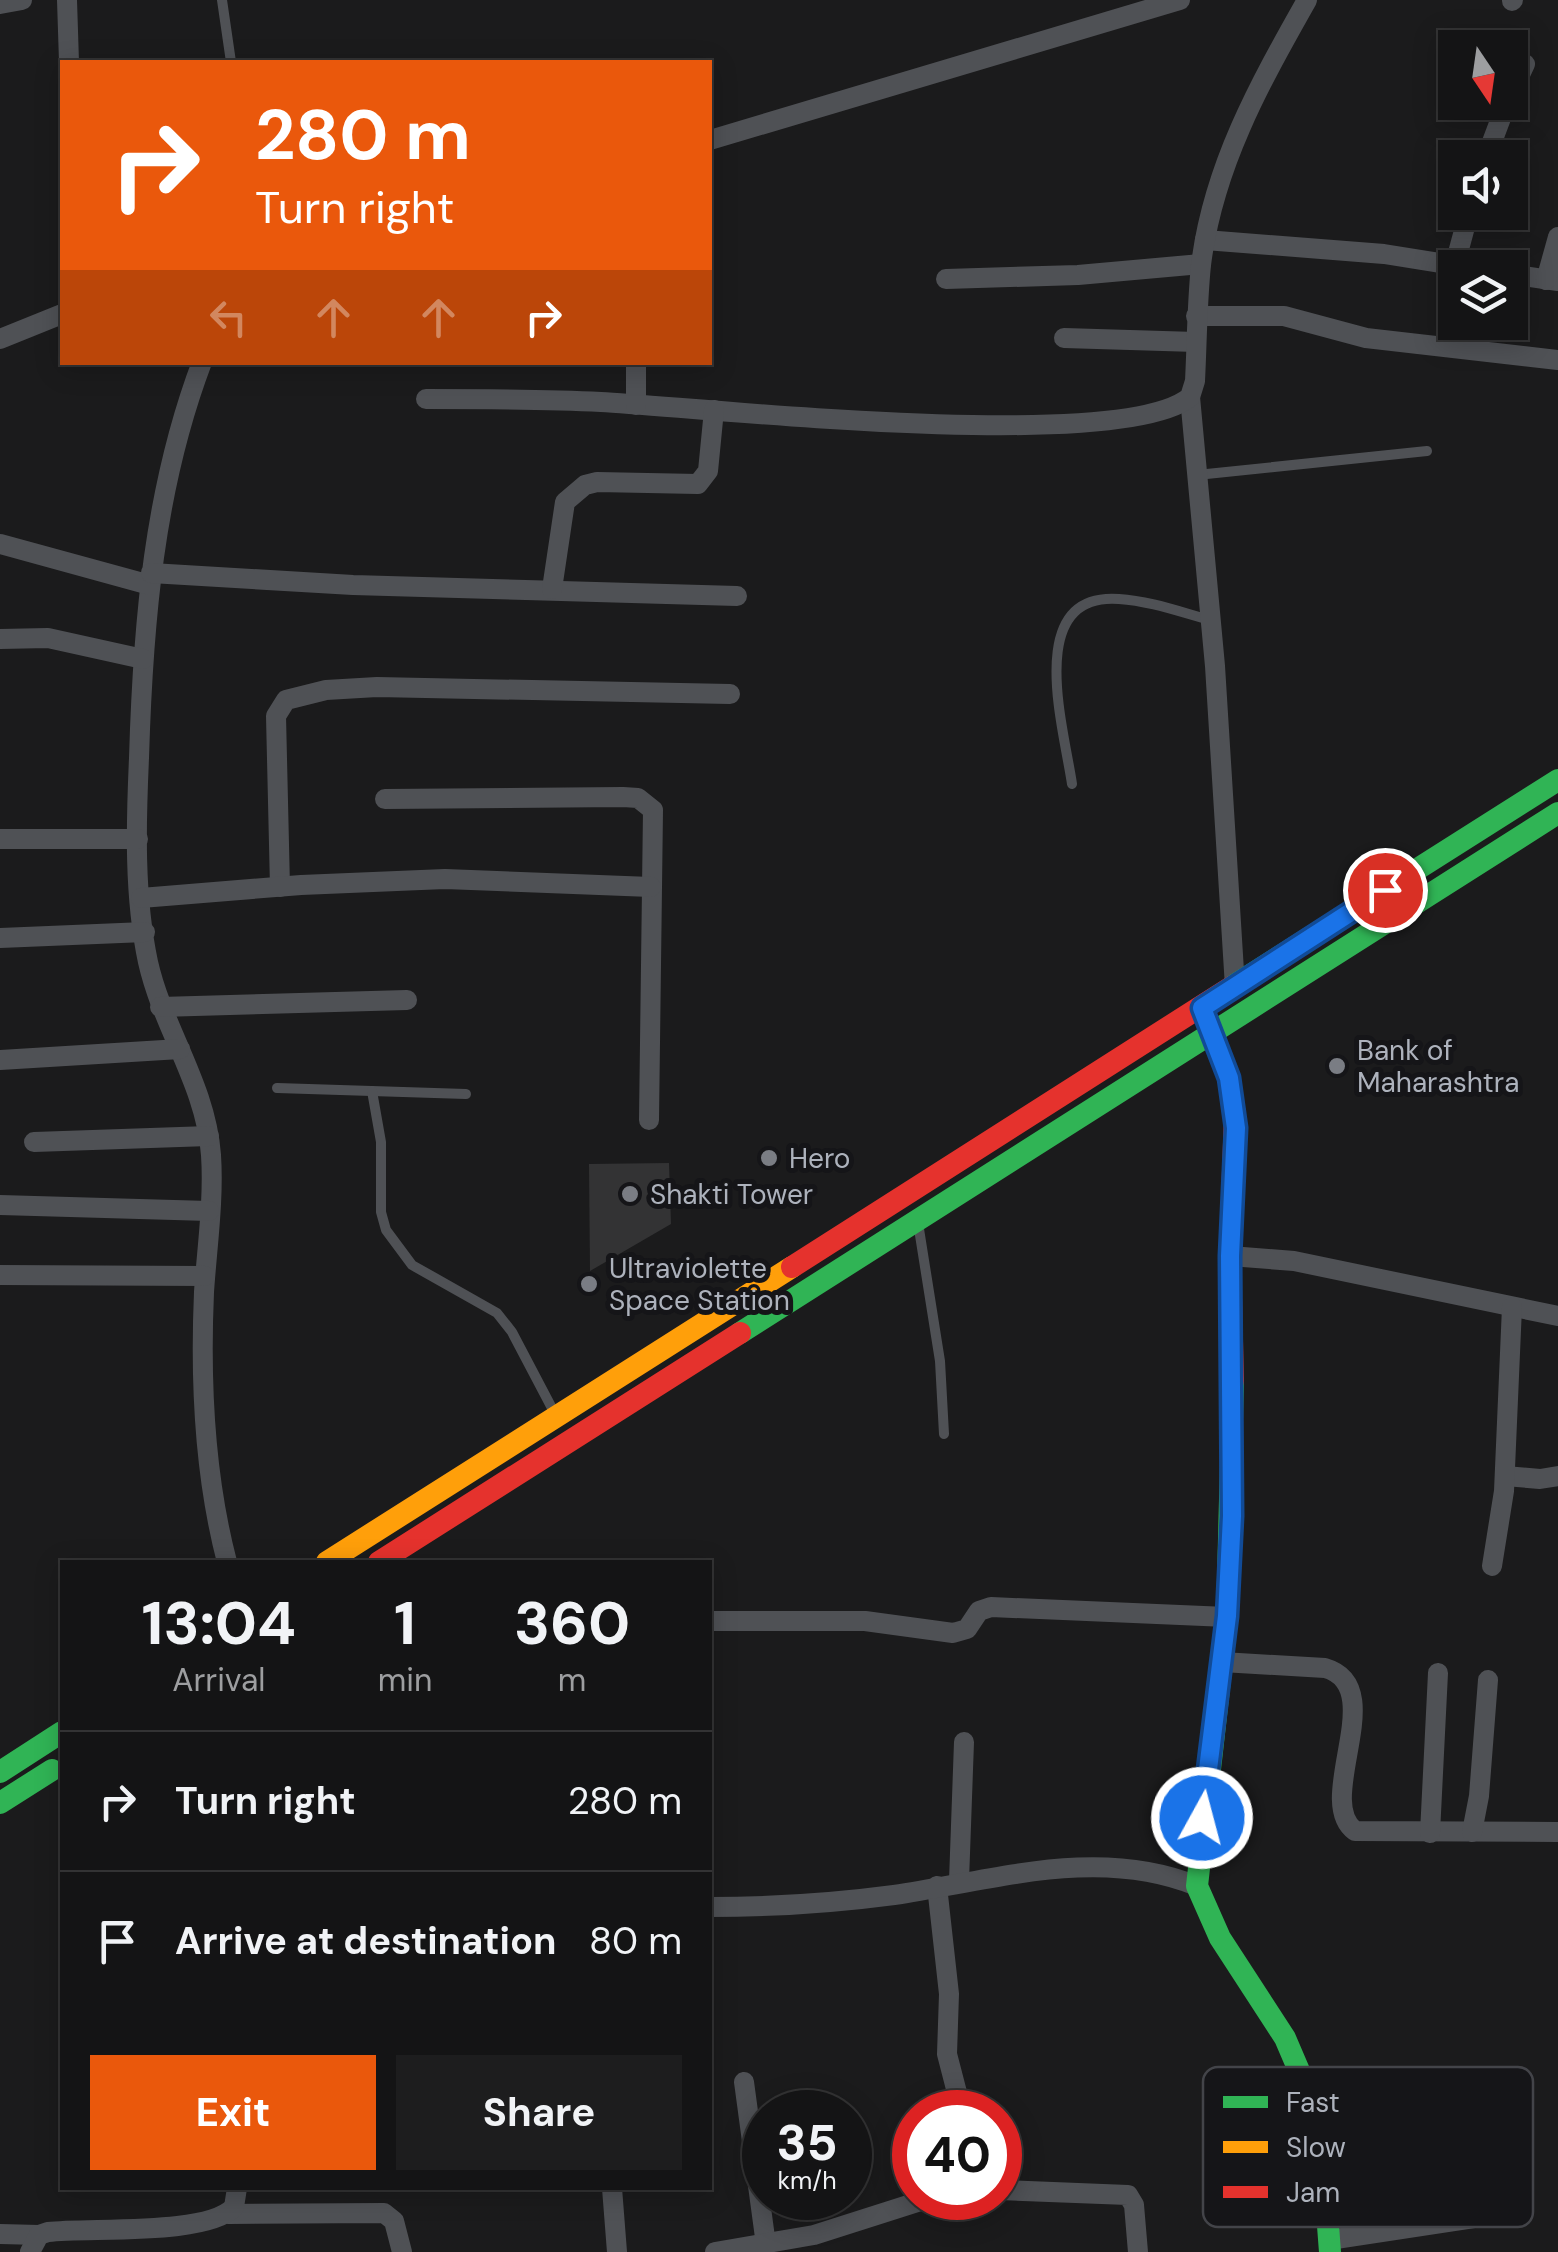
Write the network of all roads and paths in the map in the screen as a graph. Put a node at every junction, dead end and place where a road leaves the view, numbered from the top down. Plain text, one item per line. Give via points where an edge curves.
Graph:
1 (22, 0) edge
2 (67, 0) edge
3 (222, 0) edge
4 (1180, 0) edge
5 (1307, 0) edge
6 (0, 4) edge
7 (69, 60) edge
8 (231, 60) edge
9 (712, 139) edge
10 (1558, 237) edge
11 (1205, 240) junction
12 (1438, 262) edge
13 (1202, 264) junction
14 (946, 279) dead end
15 (1552, 281) edge
16 (60, 315) edge
17 (1196, 316) junction
18 (1064, 338) dead end
19 (0, 339) edge
20 (1196, 342) junction
21 (1558, 360) edge
22 (201, 365) edge
23 (636, 365) edge
24 (1190, 397) junction
25 (426, 400) dead end
26 (636, 405) junction
27 (714, 410) junction
28 (1427, 451) dead end
29 (1198, 475) junction
30 (0, 544) edge
31 (151, 579) junction
32 (552, 590) junction
33 (737, 596) dead end
34 (1211, 621) junction
35 (0, 639) edge
36 (143, 659) junction
37 (730, 694) dead end
38 (1558, 780) edge
39 (1072, 784) dead end
40 (385, 799) dead end
41 (1558, 813) edge
42 (138, 839) junction
43 (0, 840) edge
44 (280, 887) junction
45 (651, 887) junction
46 (140, 898) junction
47 (144, 932) junction
48 (0, 938) edge
49 (1234, 987) junction
50 (407, 1000) dead end
51 (160, 1007) junction
52 (1202, 1008) junction
53 (1212, 1034) junction
54 (180, 1049) junction
55 (0, 1060) edge
56 (277, 1088) dead end
57 (372, 1091) junction
58 (466, 1094) dead end
59 (648, 1120) dead end
60 (209, 1136) junction
61 (34, 1142) dead end
62 (908, 1195) junction
63 (0, 1205) edge
64 (209, 1211) junction
65 (916, 1221) junction
66 (1230, 1256) junction
67 (0, 1275) edge
68 (206, 1276) junction
69 (1512, 1307) junction
70 (1558, 1316) edge
71 (557, 1417) junction
72 (944, 1434) dead end
73 (1505, 1476) junction
74 (1558, 1476) edge
75 (227, 1560) edge
76 (330, 1560) edge
77 (382, 1560) edge
78 (1492, 1566) dead end
79 (1227, 1616) junction
80 (712, 1621) edge
81 (1222, 1662) junction
82 (1438, 1673) dead end
83 (1488, 1680) dead end
84 (60, 1733) edge
85 (964, 1742) dead end
86 (60, 1764) edge
87 (0, 1772) edge
88 (0, 1803) edge
89 (1430, 1832) junction
90 (1472, 1832) junction
91 (1558, 1832) edge
92 (959, 1881) junction
93 (937, 1886) junction
94 (1197, 1886) junction
95 (712, 1907) edge
96 (1297, 2067) edge
97 (744, 2082) dead end
98 (956, 2090) edge
99 (237, 2190) edge
100 (612, 2190) edge
101 (1022, 2191) edge
102 (892, 2210) edge
103 (228, 2214) junction
104 (1429, 2227) edge
105 (0, 2234) edge
106 (35, 2244) edge
107 (766, 2245) junction
108 (1329, 2246) edge
109 (402, 2252) edge
110 (617, 2252) edge
111 (715, 2252) edge
112 (1138, 2252) edge

1 - 6 street
2 - 7 street
3 - 8 lane
4 - 9 street
5 - 11 street via 1237,131
10 - 15 street
11 - 12 street
11 - 13 street
13 - 14 street
13 - 17 street
16 - 19 street
17 - 20 street
17 - 21 street via 1284,316 1366,338
18 - 20 street
20 - 24 street
22 - 31 street via 170,460
23 - 26 street
24 - 27 street via 1166,412 1089,424
24 - 29 street
25 - 26 street
26 - 27 street
27 - 32 street via 708,471 698,484 598,482 564,502
28 - 29 lane
29 - 34 street
30 - 31 street
31 - 32 street
31 - 36 street
32 - 33 street
34 - 39 lane via 1116,599 1077,607 1065,620 1057,662
34 - 49 street
35 - 36 street via 48,638
36 - 42 street
37 - 44 street via 377,687 286,700 276,716
38 - 49 main road
40 - 45 street via 638,798 655,820
41 - 53 main road
42 - 43 street
42 - 46 street
44 - 45 street via 445,879
44 - 46 street
45 - 59 street
46 - 47 street
47 - 48 street
47 - 51 street
49 - 52 main road
50 - 51 street
51 - 54 street
52 - 53 main road
52 - 62 main road
53 - 65 main road
53 - 66 main road via 1235,1114
54 - 55 street
54 - 60 street
56 - 57 lane
57 - 58 lane
57 - 71 lane via 386,1230 412,1265 497,1313
60 - 61 street
60 - 64 street
62 - 65 lane
62 - 71 main road
63 - 64 street
64 - 68 street
65 - 72 lane via 940,1361
65 - 77 main road
66 - 69 street via 1294,1261
66 - 79 main road via 1234,1422
67 - 68 street
68 - 75 street via 204,1424
69 - 70 street
69 - 73 street
71 - 76 main road
73 - 74 street
73 - 78 street
79 - 80 street via 990,1607 968,1629 954,1632 864,1621
79 - 81 main road
81 - 89 street via 1340,1672 1352,1689 1348,1826 1366,1833
81 - 94 main road
82 - 89 street
83 - 90 street
84 - 87 main road
85 - 92 street
86 - 88 main road
89 - 90 street
90 - 91 street
92 - 93 street
92 - 94 street via 1098,1866 1162,1872
93 - 95 street via 843,1900
93 - 98 street via 949,1994 947,2054
94 - 96 main road via 1220,1938
97 - 107 street
99 - 103 street
100 - 110 street
101 - 112 street via 1128,2195
102 - 107 street
103 - 106 street via 187,2225 76,2230
103 - 109 street via 384,2213 394,2220
104 - 108 street
105 - 106 street
107 - 111 street

